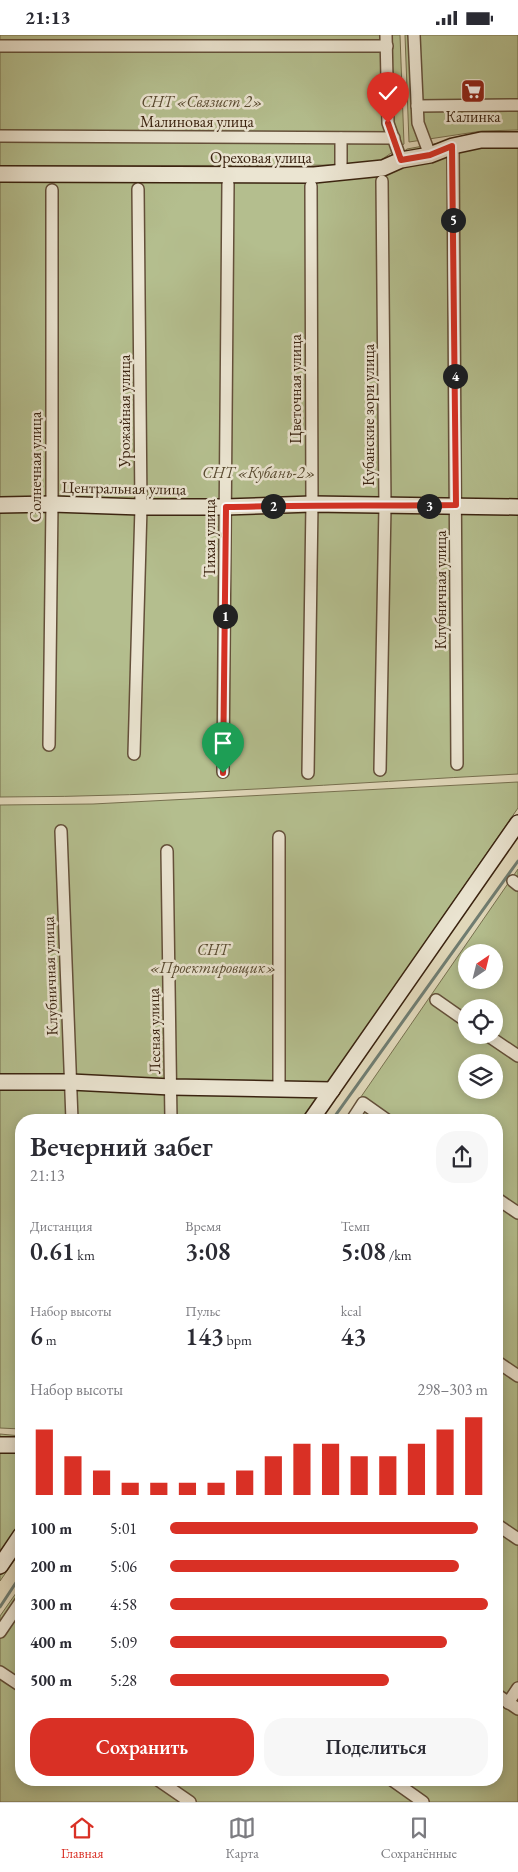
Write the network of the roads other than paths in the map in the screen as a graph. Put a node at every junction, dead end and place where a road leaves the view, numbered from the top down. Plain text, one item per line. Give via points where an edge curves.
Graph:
1 (414, 35) edge
2 (387, 40) edge
3 (0, 46) edge
4 (518, 105) edge
5 (417, 106) junction
6 (0, 136) edge
7 (341, 138) junction
8 (394, 138) junction
9 (518, 140) edge
10 (452, 146) junction
11 (430, 155) junction
12 (401, 160) junction
13 (341, 172) junction
14 (0, 174) edge
15 (382, 181) dead end
16 (228, 184) dead end
17 (311, 186) dead end
18 (138, 189) dead end
19 (52, 190) dead end
20 (52, 504) junction
21 (312, 504) junction
22 (0, 505) edge
23 (456, 505) junction
24 (385, 506) junction
25 (140, 507) junction
26 (226, 507) junction
27 (518, 507) edge
28 (49, 745) dead end
29 (134, 754) dead end
30 (457, 764) dead end
31 (380, 770) dead end
32 (223, 773) dead end
33 (308, 773) dead end
34 (518, 823) edge
35 (61, 831) dead end
36 (279, 837) dead end
37 (167, 851) dead end
38 (436, 1000) dead end
39 (458, 1015) edge
40 (500, 1044) edge
41 (518, 1056) edge
42 (0, 1082) edge
43 (71, 1082) junction
44 (171, 1087) junction
45 (279, 1088) junction
46 (332, 1089) junction
47 (362, 1104) junction
48 (72, 1114) edge
49 (171, 1114) edge
50 (315, 1114) edge
51 (356, 1114) edge
52 (376, 1114) edge
53 (378, 1114) edge
54 (503, 1202) edge
55 (518, 1212) edge
56 (503, 1366) edge
57 (518, 1376) edge
58 (0, 1445) edge
59 (15, 1445) edge
60 (503, 1529) edge
61 (518, 1539) edge
62 (15, 1544) edge
63 (0, 1566) edge
64 (15, 1610) edge
65 (0, 1632) edge
66 (0, 1671) edge
67 (15, 1682) edge
68 (518, 1688) edge
69 (513, 1706) edge
70 (167, 1786) edge
71 (400, 1786) edge
72 (190, 1802) edge
73 (423, 1802) edge

1 - 5 street
2 - 3 street
2 - 8 street via 388,123
4 - 5 street
5 - 11 street via 418,123
6 - 7 street, Малиновая улица
7 - 8 street, Малиновая улица
7 - 13 street
8 - 12 street
9 - 10 street, Ореховая улица via 481,140
10 - 11 street, Ореховая улица
10 - 23 street, Клубничная улица
11 - 12 street, Ореховая улица
12 - 13 street, Ореховая улица via 383,168
13 - 14 street, Ореховая улица via 314,175
15 - 24 street, Кубанские зори улица
16 - 26 street, Тихая улица
17 - 21 street, Цветочная улица
18 - 25 street, Урожайная улица
19 - 20 street, Солнечная улица
20 - 22 street, Центральная улица
20 - 25 street, Центральная улица
20 - 28 street, Солнечная улица
21 - 24 street, Центральная улица
21 - 26 street, Центральная улица
21 - 33 street, Цветочная улица
23 - 24 street, Центральная улица
23 - 27 street, Центральная улица
23 - 30 street, Клубничная улица
24 - 31 street, Кубанские зори улица
25 - 26 street, Центральная улица
25 - 29 street, Урожайная улица
26 - 32 street, Тихая улица
34 - 46 street
35 - 43 street, Клубничная улица
36 - 45 street
37 - 44 street, Лесная улица
38 - 39 street
40 - 41 street
42 - 43 street
43 - 44 street
43 - 48 street, Клубничная улица
44 - 45 street
44 - 49 street, Лесная улица
45 - 46 street
46 - 50 street
47 - 51 street
47 - 52 street
47 - 53 street
54 - 55 street
56 - 57 street
58 - 59 street
60 - 61 street
62 - 63 street
64 - 65 street
66 - 67 street
68 - 69 street
70 - 72 street
71 - 73 street

